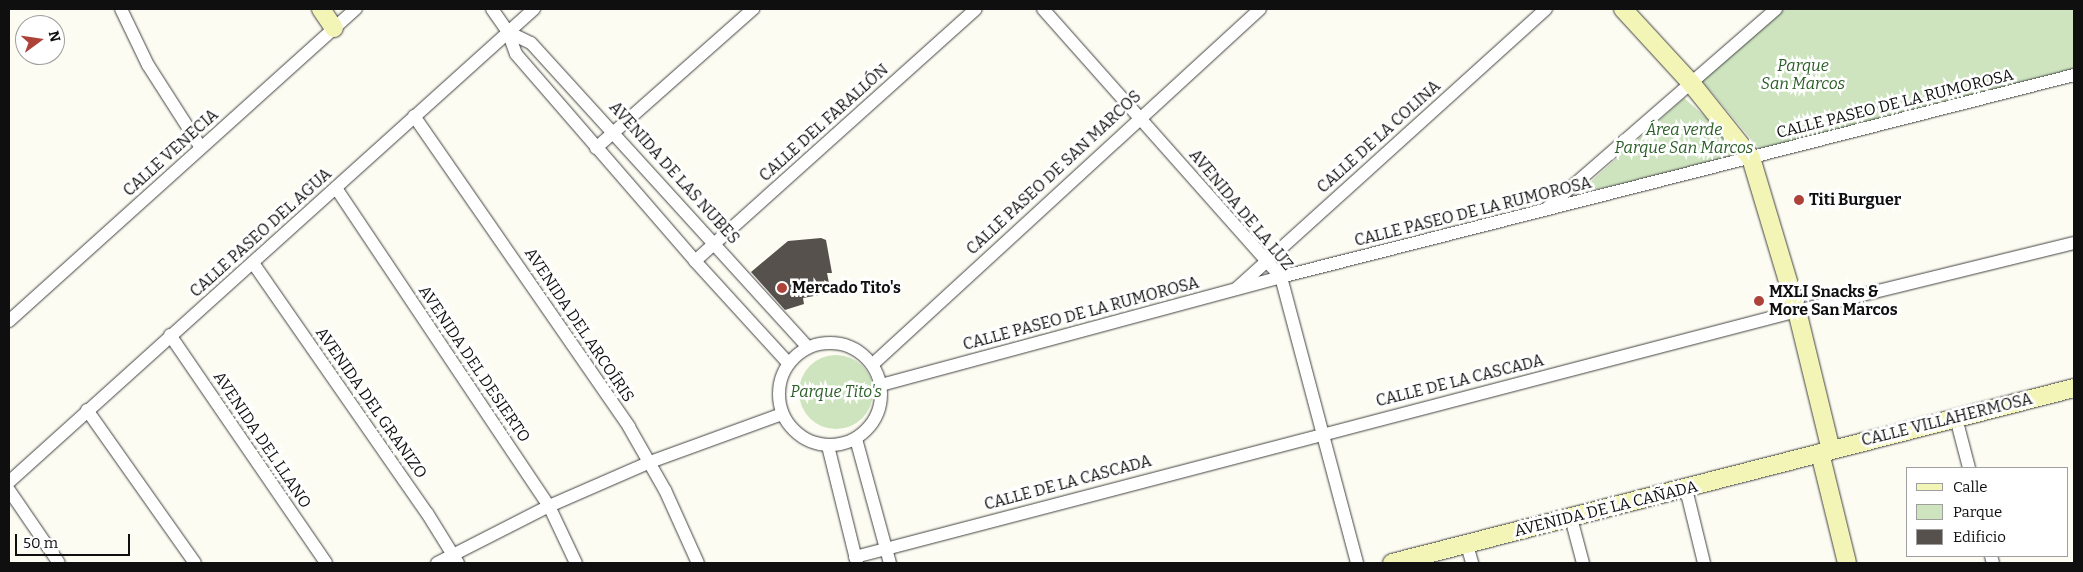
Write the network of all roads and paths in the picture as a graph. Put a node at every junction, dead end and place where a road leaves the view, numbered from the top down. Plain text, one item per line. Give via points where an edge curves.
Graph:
1 (120, 9) edge
2 (322, 9) edge
3 (356, 9) edge
4 (492, 9) edge
5 (534, 9) edge
6 (753, 9) edge
7 (976, 9) edge
8 (1043, 9) edge
9 (1260, 9) edge
10 (1546, 9) edge
11 (1623, 9) edge
12 (1776, 9) edge
13 (334, 28) junction
14 (508, 32) junction
15 (2074, 75) edge
16 (1691, 83) junction
17 (414, 116) junction
18 (1139, 117) junction
19 (616, 132) junction
20 (201, 148) junction
21 (596, 148) junction
22 (1751, 158) junction
23 (336, 188) junction
24 (1543, 212) junction
25 (716, 242) junction
26 (2074, 243) edge
27 (1266, 260) junction
28 (695, 261) junction
29 (253, 263) junction
30 (1281, 278) junction
31 (1235, 290) junction
32 (1797, 311) junction
33 (9, 321) edge
34 (170, 335) junction
35 (808, 347) junction
36 (788, 363) junction
37 (872, 364) junction
38 (881, 385) junction
39 (2074, 388) edge
40 (87, 410) junction
41 (782, 414) junction
42 (1956, 418) junction
43 (1324, 433) junction
44 (856, 439) junction
45 (828, 446) junction
46 (1825, 452) junction
47 (650, 462) junction
48 (1969, 467) edge
49 (9, 482) edge
50 (1686, 489) junction
51 (9, 490) edge
52 (549, 506) junction
53 (1571, 518) junction
54 (1467, 545) junction
55 (886, 548) junction
56 (455, 559) edge
57 (856, 560) edge
58 (58, 563) edge
59 (195, 563) edge
60 (326, 563) edge
61 (437, 563) edge
62 (576, 563) edge
63 (698, 563) edge
64 (890, 563) edge
65 (1358, 563) edge
66 (1392, 563) edge
67 (1472, 563) edge
68 (1583, 563) edge
69 (1704, 563) edge
70 (1847, 563) edge

1 - 20 street via 148,65
2 - 13 main road
3 - 13 street, CALLE VENECIA
4 - 14 street, AVENIDA DE LAS NUBES
5 - 14 street, CALLE PASEO DEL AGUA
6 - 19 street
7 - 25 street, CALLE DEL FARALLÓN
8 - 18 street, AVENIDA DE LA LUZ
9 - 18 street, CALLE PASEO DE SAN MARCOS
10 - 27 street, CALLE DE LA COLINA
11 - 16 main road
12 - 16 street
13 - 20 street, CALLE VENECIA
14 - 17 street, CALLE PASEO DEL AGUA
14 - 19 street, AVENIDA DE LAS NUBES via 531,43
14 - 21 street, AVENIDA DE LAS NUBES via 516,54
15 - 22 street, CALLE PASEO DE LA RUMOROSA
16 - 22 main road
16 - 24 street
17 - 23 street, CALLE PASEO DEL AGUA
17 - 47 street, AVENIDA DEL ARCOÍRIS
18 - 27 street, AVENIDA DE LA LUZ
18 - 37 street, CALLE PASEO DE SAN MARCOS
19 - 21 street
19 - 25 street, AVENIDA DE LAS NUBES
20 - 33 street, CALLE VENECIA
21 - 28 street, AVENIDA DE LAS NUBES
22 - 24 street, CALLE PASEO DE LA RUMOROSA
22 - 32 main road
23 - 29 street, CALLE PASEO DEL AGUA
23 - 52 street, AVENIDA DEL DESIERTO
24 - 30 street, CALLE PASEO DE LA RUMOROSA
25 - 28 street, CALLE DEL FARALLÓN
25 - 35 street, AVENIDA DE LAS NUBES
26 - 32 street, CALLE DE LA CASCADA
27 - 30 street, AVENIDA DE LA LUZ
27 - 31 street, CALLE DE LA COLINA
28 - 36 street, AVENIDA DE LAS NUBES
29 - 34 street, CALLE PASEO DEL AGUA
29 - 56 street, AVENIDA DEL GRANIZO
30 - 31 street, CALLE PASEO DE LA RUMOROSA
30 - 43 street, AVENIDA DE LA LUZ
31 - 38 street, CALLE PASEO DE LA RUMOROSA
32 - 43 street, CALLE DE LA CASCADA
32 - 46 main road
34 - 40 street, CALLE PASEO DEL AGUA
34 - 60 street, AVENIDA DEL LLANO
35 - 36 street
35 - 37 street via 826,342 844,344 860,352
36 - 41 street via 779,387
37 - 38 street
38 - 44 street via 881,406 872,425
39 - 42 main road, CALLE VILLAHERMOSA
40 - 49 street, CALLE PASEO DEL AGUA
40 - 59 street
41 - 45 street via 793,430 809,441
41 - 47 street
42 - 46 main road, CALLE VILLAHERMOSA
42 - 48 street
43 - 55 street, CALLE DE LA CASCADA
43 - 65 street, AVENIDA DE LA LUZ
44 - 45 street
44 - 55 street
45 - 57 street
46 - 50 main road, AVENIDA DE LA CAÑADA
46 - 70 main road
47 - 52 street
47 - 63 street, AVENIDA DEL ARCOÍRIS
50 - 53 main road, AVENIDA DE LA CAÑADA
50 - 69 street
51 - 58 street
52 - 56 street
52 - 62 street, AVENIDA DEL DESIERTO
53 - 54 main road, AVENIDA DE LA CAÑADA
53 - 68 street
54 - 66 main road, AVENIDA DE LA CAÑADA
54 - 67 street
55 - 57 street, CALLE DE LA CASCADA
55 - 64 street
56 - 61 street

